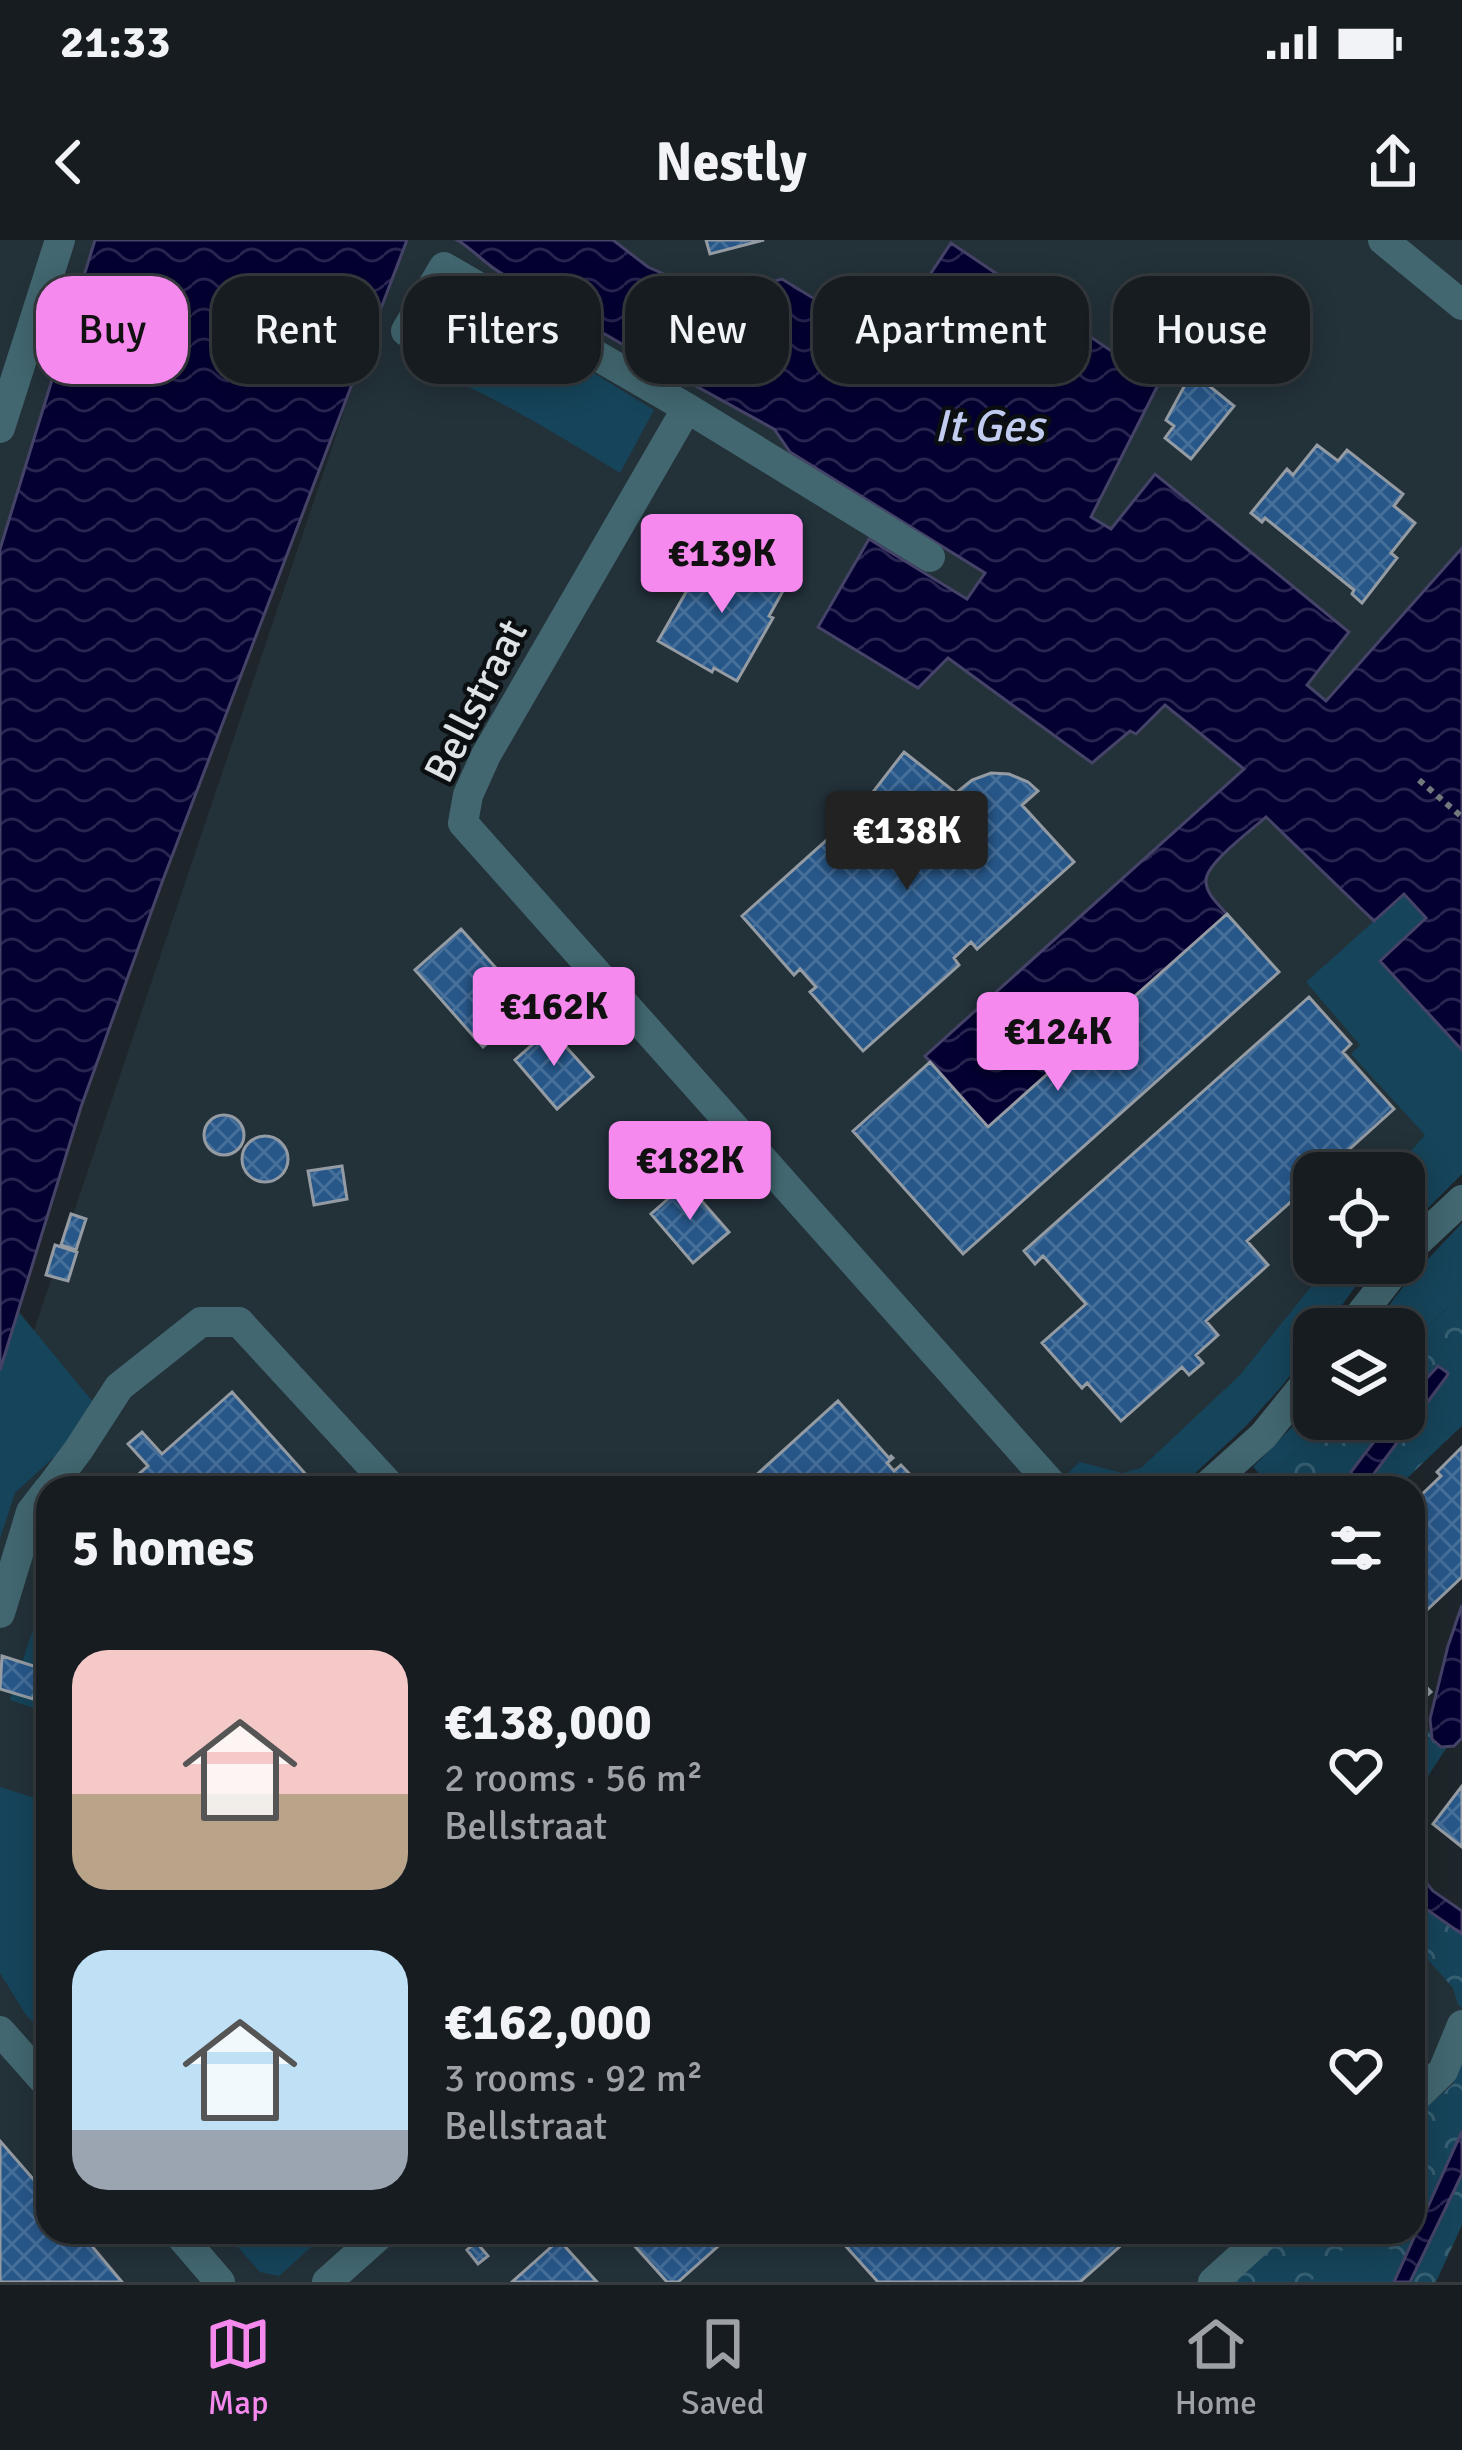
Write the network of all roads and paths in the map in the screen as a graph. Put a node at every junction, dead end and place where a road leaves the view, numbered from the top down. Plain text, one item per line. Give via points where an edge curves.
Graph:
1 (60, 240) edge
2 (1383, 240) edge
3 (1462, 305) edge
4 (601, 357) edge
5 (687, 407) junction
6 (0, 428) edge
7 (930, 557) dead end
8 (1419, 780) dead end
9 (1461, 815) edge
10 (1462, 1200) edge
11 (1425, 1235) edge
12 (1384, 1284) edge
13 (1365, 1308) edge
14 (1293, 1398) edge
15 (59, 1476) edge
16 (381, 1476) edge
17 (1044, 1476) edge
18 (1218, 1476) edge
19 (36, 1506) edge
20 (0, 1613) edge
21 (1462, 2025) edge
22 (0, 2031) edge
23 (36, 2072) edge
24 (1425, 2088) edge
25 (187, 2244) edge
26 (370, 2244) edge
27 (1255, 2244) edge
28 (220, 2282) edge
29 (327, 2282) edge
30 (1213, 2282) edge

1 - 6 street
2 - 3 street
4 - 5 street
5 - 7 street
5 - 17 street, Bellstraat via 486,755 463,823
8 - 9 path
10 - 11 street
12 - 13 street
14 - 18 street
15 - 16 street via 119,1387 202,1322 239,1322
19 - 20 street
21 - 24 street via 1442,2071
22 - 23 street
25 - 28 street
26 - 29 street
27 - 30 street

